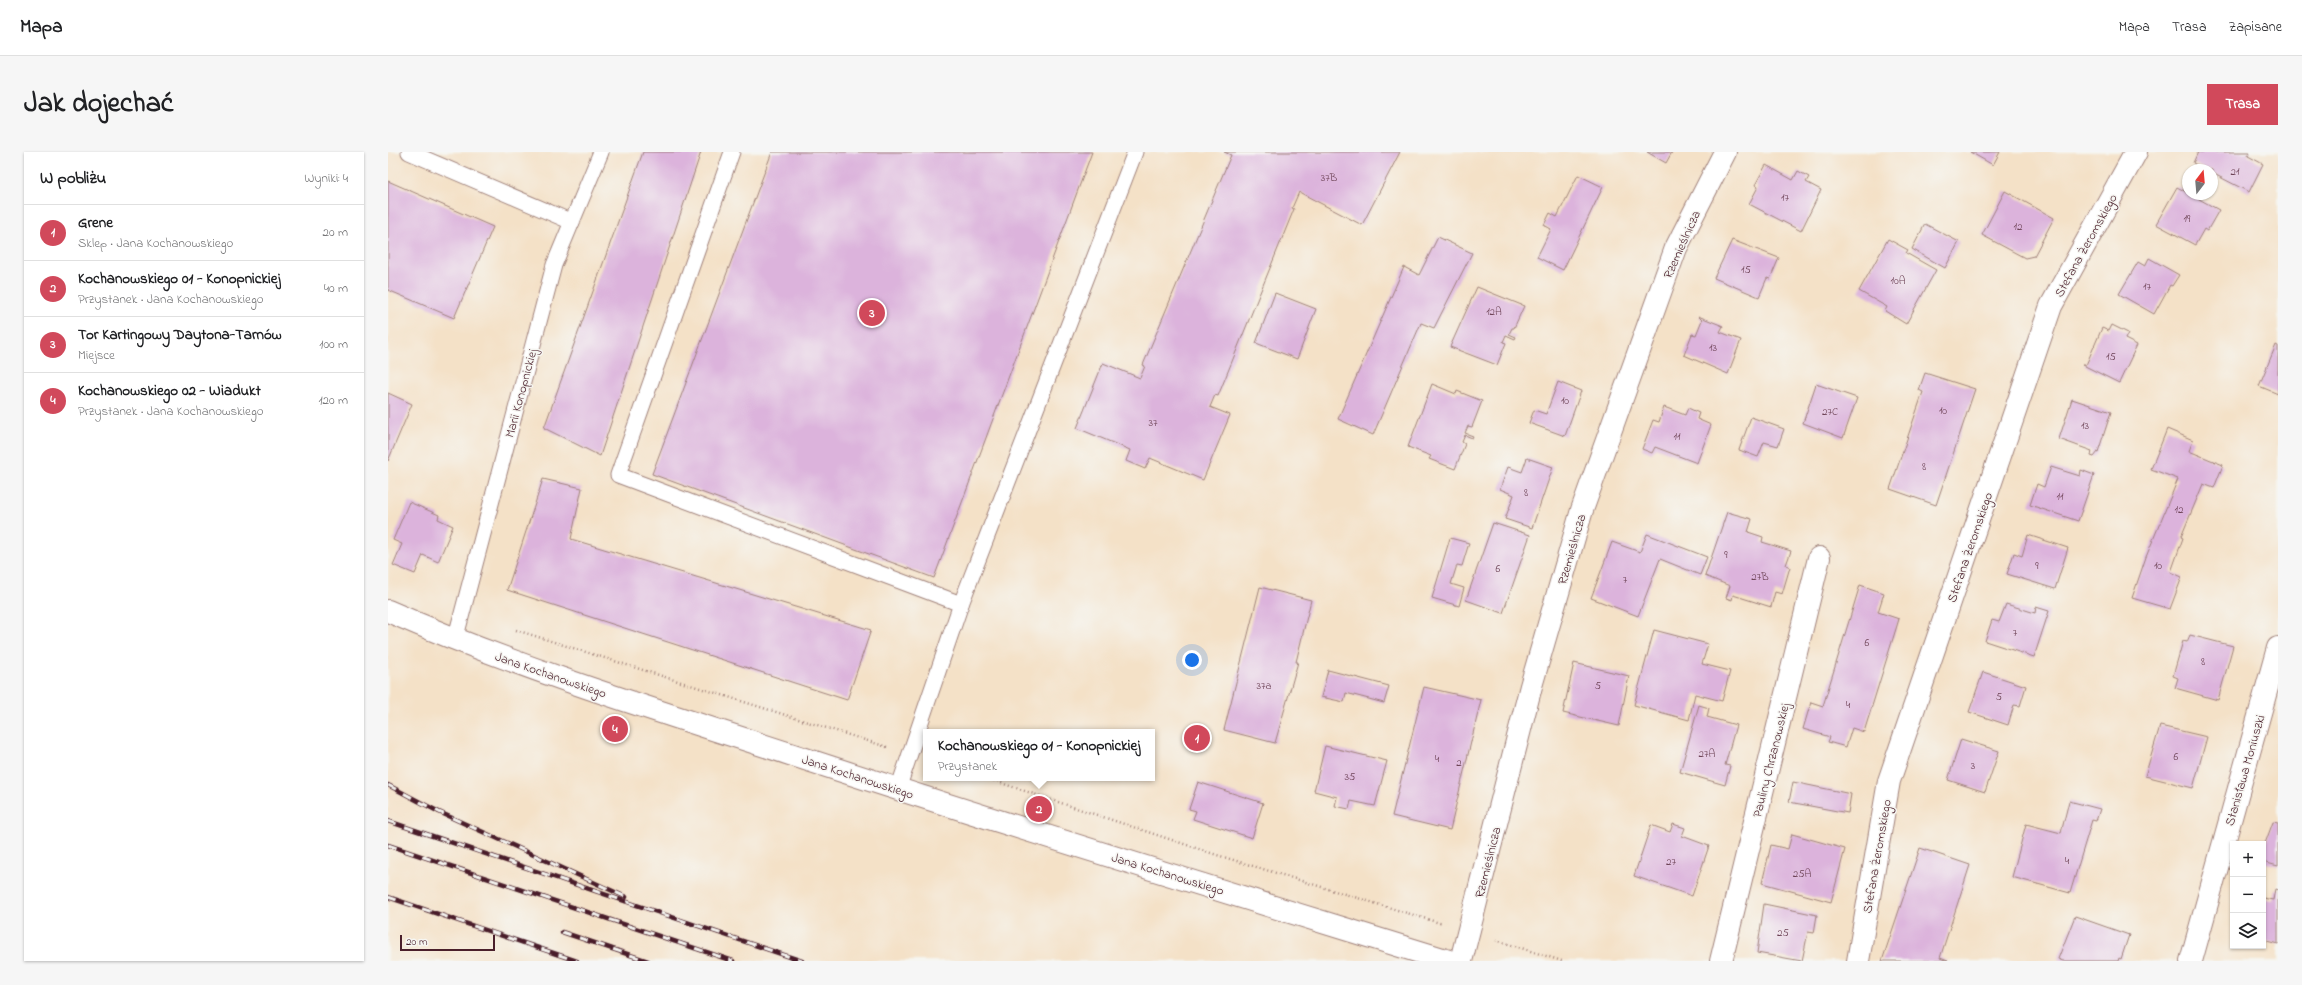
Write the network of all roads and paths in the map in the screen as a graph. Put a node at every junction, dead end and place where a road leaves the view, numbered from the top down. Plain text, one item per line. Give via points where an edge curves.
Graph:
1 (409, 152) edge
2 (601, 152) edge
3 (732, 152) edge
4 (1135, 152) edge
5 (1725, 152) edge
6 (2136, 152) edge
7 (572, 222) junction
8 (1819, 558) dead end
9 (960, 604) junction
10 (388, 611) edge
11 (510, 628) dead end
12 (455, 640) junction
13 (2278, 648) edge
14 (910, 754) junction
15 (995, 781) edge
16 (898, 789) junction
17 (1469, 932) junction
18 (1449, 961) edge
19 (1462, 961) edge
20 (1562, 961) edge
21 (1721, 961) edge
22 (1858, 961) edge
23 (2191, 961) edge

1 - 7 lane
2 - 7 lane, Marii Konopnickiej
3 - 9 lane via 618,474
4 - 9 lane
5 - 17 street, Rzemieślnicza via 1676,248 1582,510 1531,686
6 - 22 street, Stefana Żeromskiego via 2048,314 1889,781
7 - 12 lane, Marii Konopnickiej via 554,265
8 - 21 street, Pauliny Chrzanowskiej
9 - 14 lane
10 - 12 street, Jana Kochanowskiego
11 - 14 path
12 - 16 street, Jana Kochanowskiego via 726,734
13 - 23 street, Stanisława Moniuszki
14 - 16 lane
15 - 17 path via 1217,854
16 - 18 street, Jana Kochanowskiego
17 - 19 street, Rzemieślnicza
17 - 20 path

